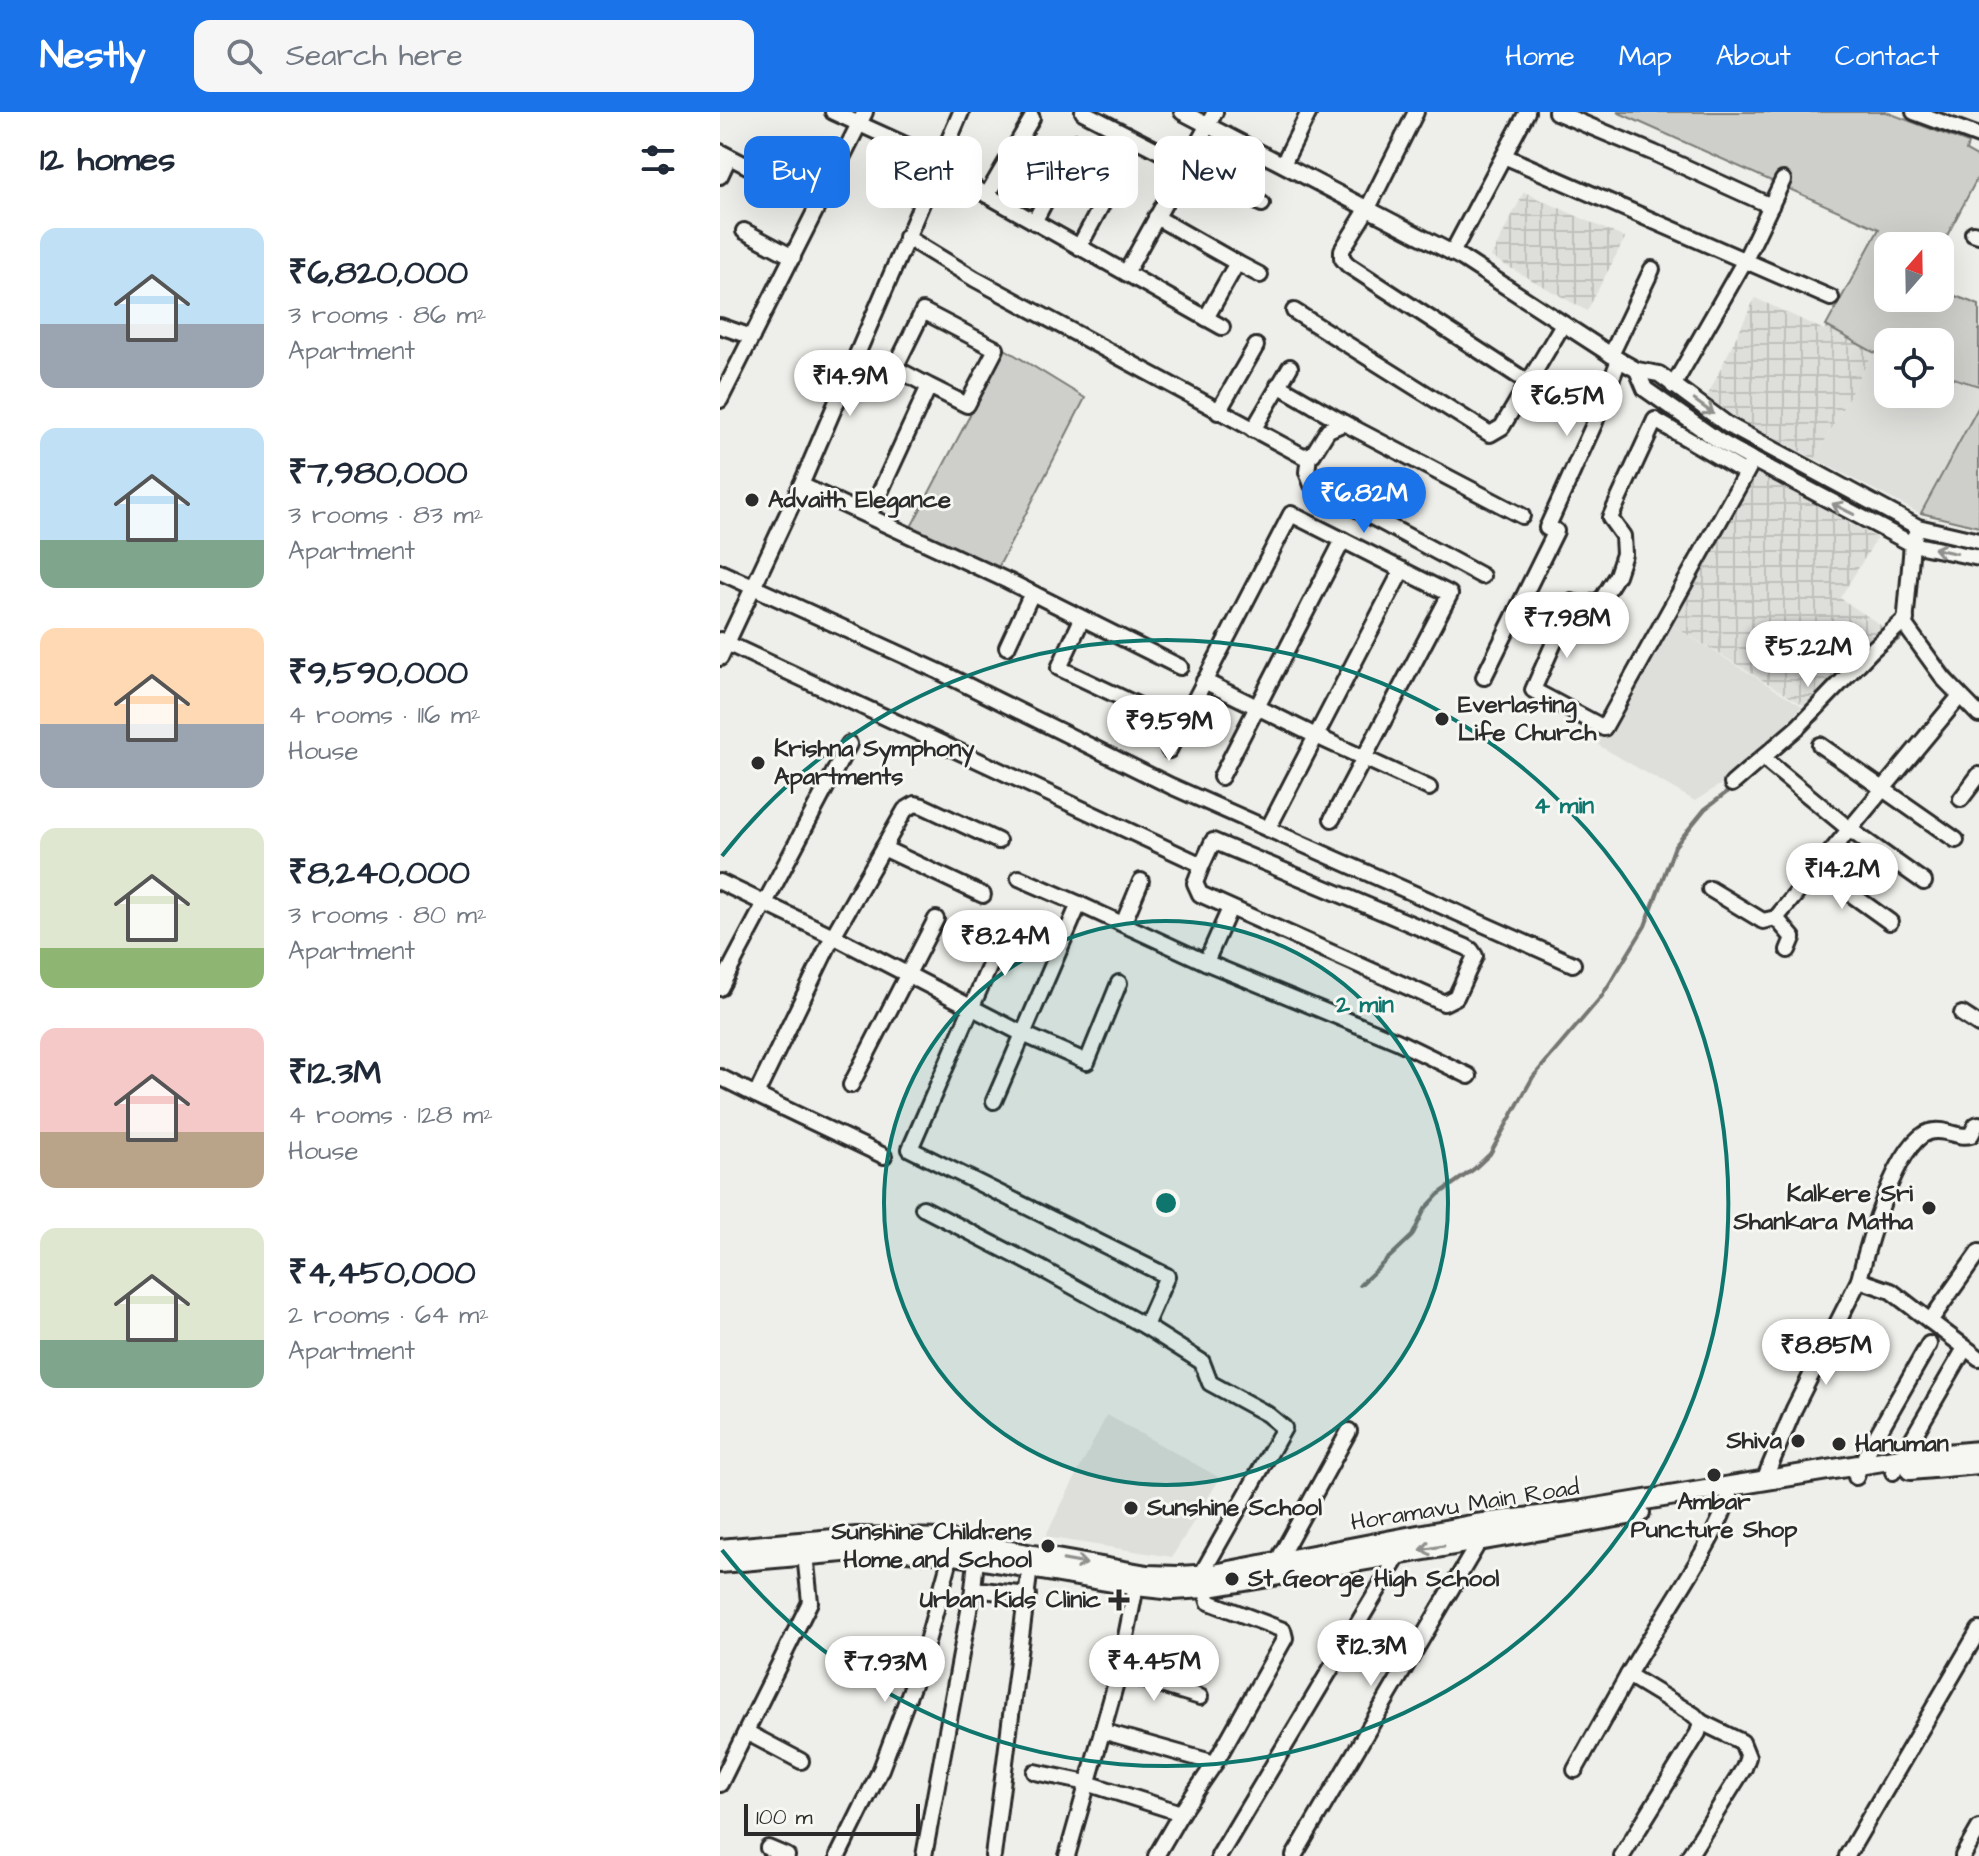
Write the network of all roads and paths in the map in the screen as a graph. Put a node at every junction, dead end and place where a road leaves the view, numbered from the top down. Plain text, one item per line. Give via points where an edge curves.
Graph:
1 (833, 112) edge
2 (961, 112) edge
3 (1083, 112) edge
4 (1182, 112) edge
5 (1309, 112) edge
6 (1416, 112) edge
7 (1527, 112) edge
8 (1556, 112) edge
9 (1914, 112) edge
10 (1032, 118) dead end
11 (862, 119) edge
12 (1211, 119) edge
13 (894, 136) edge
14 (951, 136) edge
15 (1979, 136) edge
16 (850, 143) edge
17 (1154, 150) edge
18 (725, 154) edge
19 (1504, 156) junction
20 (744, 164) edge
21 (1283, 164) junction
22 (720, 176) edge
23 (1783, 180) dead end
24 (982, 192) edge
25 (987, 195) junction
26 (1771, 206) junction
27 (818, 208) edge
28 (919, 208) edge
29 (1042, 208) edge
30 (1100, 208) edge
31 (1161, 208) edge
32 (1368, 208) junction
33 (1156, 217) junction
34 (1034, 222) junction
35 (744, 231) dead end
36 (906, 237) junction
37 (1079, 247) junction
38 (1452, 253) junction
39 (793, 257) junction
40 (1745, 260) junction
41 (1237, 263) junction
42 (1652, 269) dead end
43 (1126, 273) junction
44 (1260, 275) dead end
45 (1831, 298) dead end
46 (1294, 311) dead end
47 (1206, 318) junction
48 (1563, 324) junction
49 (720, 326) edge
50 (1222, 327) dead end
51 (752, 337) junction
52 (1256, 346) dead end
53 (1615, 357) junction
54 (1290, 367) dead end
55 (1637, 370) junction
56 (1529, 383) junction
57 (1278, 385) junction
58 (929, 386) junction
59 (1673, 386) junction
60 (720, 400) edge
61 (1665, 404) junction
62 (1218, 412) junction
63 (1655, 420) junction
64 (1344, 423) junction
65 (1253, 430) junction
66 (1309, 456) junction
67 (1750, 467) junction
68 (801, 485) junction
69 (869, 516) junction
70 (1522, 516) dead end
71 (1918, 527) junction
72 (1343, 540) junction
73 (1979, 541) edge
74 (1912, 544) junction
75 (1979, 558) edge
76 (1402, 570) junction
77 (720, 572) edge
78 (1482, 576) dead end
79 (754, 588) junction
80 (1032, 593) junction
81 (1082, 619) junction
82 (1907, 626) junction
83 (723, 642) edge
84 (1007, 647) dead end
85 (720, 658) edge
86 (1180, 667) dead end
87 (1484, 677) dead end
88 (1204, 681) junction
89 (1960, 696) junction
90 (1258, 706) junction
91 (1150, 711) dead end
92 (1979, 715) edge
93 (1316, 736) junction
94 (849, 744) dead end
95 (1820, 745) dead end
96 (1169, 750) dead end
97 (1364, 758) junction
98 (1767, 760) junction
99 (1979, 775) edge
100 (1221, 777) dead end
101 (1732, 784) dead end
102 (1429, 788) dead end
103 (1883, 788) junction
104 (1961, 799) dead end
105 (1332, 819) dead end
106 (1268, 829) junction
107 (1849, 829) junction
108 (1956, 840) dead end
109 (998, 841) dead end
110 (883, 848) junction
111 (1202, 865) junction
112 (1816, 869) junction
113 (1019, 878) dead end
114 (1141, 881) dead end
115 (720, 882) edge
116 (1924, 882) dead end
117 (1710, 889) dead end
118 (983, 895) dead end
119 (765, 904) junction
120 (1079, 904) junction
121 (1227, 915) dead end
122 (1776, 918) junction
123 (936, 919) dead end
124 (1890, 922) dead end
125 (1123, 924) junction
126 (1003, 935) dead end
127 (833, 936) junction
128 (1788, 950) dead end
129 (1206, 962) junction
130 (1573, 964) dead end
131 (907, 975) junction
132 (1119, 983) dead end
133 (720, 988) edge
134 (972, 1007) junction
135 (1962, 1014) dead end
136 (1979, 1025) edge
137 (1023, 1034) junction
138 (1469, 1076) dead end
139 (720, 1077) edge
140 (851, 1085) dead end
141 (756, 1095) junction
142 (994, 1101) dead end
143 (1979, 1124) edge
144 (884, 1156) dead end
145 (923, 1208) dead end
146 (1979, 1252) edge
147 (1859, 1280) junction
148 (1930, 1321) junction
149 (1145, 1326) junction
150 (1929, 1344) dead end
151 (1974, 1352) edge
152 (1349, 1431) dead end
153 (1979, 1451) edge
154 (1979, 1464) edge
155 (1897, 1465) junction
156 (1858, 1471) junction
157 (1764, 1480) junction
158 (1730, 1491) junction
159 (1478, 1532) junction
160 (802, 1548) junction
161 (720, 1549) edge
162 (1400, 1553) junction
163 (948, 1554) junction
164 (976, 1560) junction
165 (1031, 1562) junction
166 (1277, 1562) junction
167 (720, 1563) edge
168 (1203, 1582) junction
169 (1136, 1586) junction
170 (973, 1589) junction
171 (1028, 1595) junction
172 (1979, 1630) edge
173 (1119, 1672) junction
174 (1628, 1675) junction
175 (1200, 1697) dead end
176 (1701, 1722) junction
177 (1102, 1731) junction
178 (746, 1732) junction
179 (801, 1761) dead end
180 (1215, 1763) junction
181 (1575, 1770) dead end
182 (1035, 1772) dead end
183 (1087, 1783) junction
184 (720, 1784) edge
185 (1181, 1813) junction
186 (1979, 1828) edge
187 (768, 1848) dead end
188 (787, 1856) edge
189 (838, 1856) edge
190 (924, 1856) edge
191 (993, 1856) edge
192 (1067, 1856) edge
193 (1156, 1856) edge
194 (1219, 1856) edge
195 (1294, 1856) edge
196 (1622, 1856) edge
197 (1689, 1856) edge
198 (1847, 1856) edge
199 (1963, 1856) edge

1 - 11 street
2 - 14 street
3 - 17 street
4 - 12 street
5 - 21 street
6 - 32 street
7 - 19 street
8 - 26 street
9 - 15 street
10 - 25 street
11 - 13 street
11 - 16 street
12 - 21 street
18 - 20 street
18 - 22 street
19 - 38 street
19 - 40 street
21 - 32 street
23 - 26 street
24 - 25 street
25 - 34 street
26 - 40 street
27 - 39 street
28 - 36 street
29 - 34 street
30 - 37 street
31 - 33 street
32 - 38 street
32 - 56 street via 1342,250 1344,262
33 - 41 street
33 - 43 street
34 - 37 street
35 - 39 street
36 - 62 street
36 - 68 street
37 - 43 street
38 - 48 street
39 - 51 street
40 - 45 street
40 - 59 street
41 - 44 street
41 - 47 street
42 - 53 street
43 - 47 street
46 - 56 street via 1490,434 1502,427
47 - 50 street
48 - 53 street
48 - 56 street
49 - 51 street
51 - 60 street
52 - 62 street
53 - 55 street
53 - 87 street via 1595,422 1547,528 1556,531
54 - 57 street
55 - 59 street via 1659,374
55 - 61 street via 1645,389
57 - 64 street
57 - 65 street
58 - 58 street via 895,368 923,311 996,349 967,405
58 - 69 street
59 -> 71 street via 1739,431
61 - 63 street
61 - 67 street
62 - 65 street
63 - 67 street
63 - 67 street via 1610,518 1623,536 1617,575 1602,599 1586,606 1572,602 1533,690 1604,728
64 - 66 street via 1328,430
64 - 70 street
65 - 66 street
66 - 78 street via 1312,485
74 -> 67 street
68 - 69 street
68 - 79 street
69 - 80 street
71 - 73 street
71 - 74 street
72 - 76 street
72 - 88 street via 1291,514
72 - 90 street
75 -> 74 street
74 - 82 street
76 - 93 street
76 - 97 street via 1450,594
77 - 79 street
79 - 83 street
79 - 106 street
80 - 81 street
80 - 84 street
81 - 86 street
81 - 91 street via 1059,668
82 - 89 street
82 - 98 street via 1842,680
83 - 85 street
83 - 111 street
88 - 90 street
88 - 96 street
89 - 92 street
89 - 103 street
90 - 93 street
90 - 100 street
93 - 97 street
93 - 106 street
94 - 119 street
95 - 103 street
97 - 102 street
97 - 105 street
98 - 101 street
98 - 107 street
99 - 104 street
103 - 107 street
103 - 108 street
106 - 130 street
107 - 112 street
107 - 116 street
109 - 110 street via 915,804 905,810
110 - 118 street
110 - 127 street
111 - 111 street via 1213,841 1466,947 1475,956 1456,997 1444,1003 1200,894 1195,883
112 - 122 street
112 - 124 street
113 - 120 street
114 - 125 street
115 - 119 street
117 - 122 street via 1763,921
119 - 127 street
119 - 133 street
120 - 125 street
120 - 137 street
121 - 129 street
122 - 128 street via 1793,938
123 - 131 street
125 - 129 street
126 - 134 street
127 - 131 street
127 - 141 street
129 - 138 street
131 - 134 street
131 - 140 street
132 - 137 street via 1087,1062
134 - 137 street
134 - 149 street via 910,1149 1167,1276
135 - 136 street
137 - 142 street
139 - 141 street
141 - 144 street
143 - 147 street via 1965,1137 1945,1129 1914,1140 1876,1215
145 - 149 street
146 - 148 street
147 - 148 street via 1891,1291
147 - 157 street
148 - 151 street
149 - 168 street via 1202,1362 1210,1383 1284,1428
150 - 156 street
151 - 155 street
152 - 166 street
153 - 155 main road, Horamavu Main Road
154 - 155 main road, Horamavu Main Road
155 - 156 main road, Horamavu Main Road
156 - 157 main road, Horamavu Main Road
156 - 158 main road, Horamavu Main Road
157 - 158 main road, Horamavu Main Road
158 - 159 main road, Horamavu Main Road
158 - 174 street via 1711,1535
159 -> 162 main road, Horamavu Main Road
159 - 166 main road, Horamavu Main Road
159 - 195 street
160 - 161 main road, Horamavu Main Road
160 - 163 main road, Horamavu Main Road
160 - 165 main road, Horamavu Main Road via 893,1536 942,1539
160 - 167 main road, Horamavu Main Road
160 - 178 street via 810,1602
162 - 168 main road, Horamavu Main Road
162 - 194 street
163 - 164 main road, Horamavu Main Road
163 - 189 street via 921,1663 881,1769
164 - 165 main road, Horamavu Main Road
164 - 170 street
165 -> 168 main road, Horamavu Main Road
165 - 169 main road, Horamavu Main Road
165 - 171 street
166 - 168 main road, Horamavu Main Road
168 - 169 main road, Horamavu Main Road via 1173,1590
168 - 180 street via 1209,1602 1286,1634
169 - 173 street
170 - 171 street
170 - 190 street
171 - 191 street
172 - 198 street
173 - 175 street
173 - 177 street
174 - 176 street
174 - 181 street
176 - 196 street
176 - 197 street via 1742,1742 1748,1757
177 - 180 street
177 - 183 street
178 - 179 street
178 - 184 street
180 - 185 street
182 - 183 street
183 - 185 street
183 - 192 street
185 - 193 street
186 - 199 street
187 - 188 street

